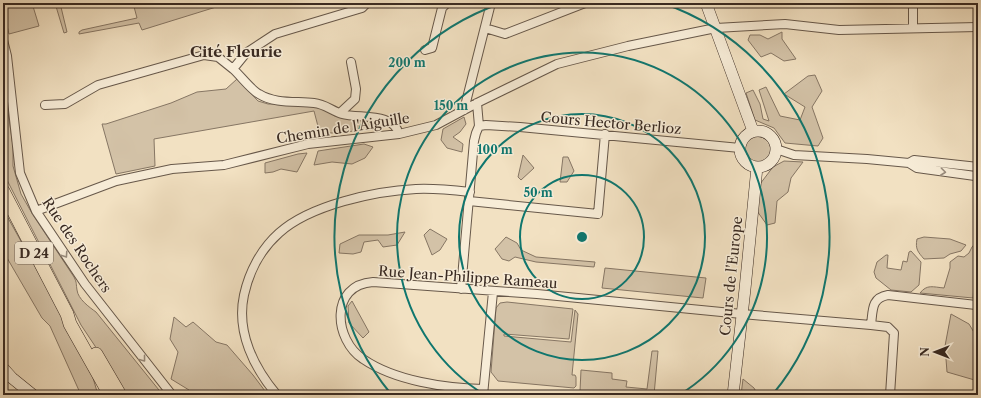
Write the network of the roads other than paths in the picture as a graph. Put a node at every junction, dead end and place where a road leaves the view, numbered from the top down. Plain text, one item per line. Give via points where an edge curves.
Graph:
1 (367, 3) edge
2 (447, 3) edge
3 (491, 3) edge
4 (586, 3) edge
5 (706, 3) edge
6 (913, 3) edge
7 (978, 27) edge
8 (485, 28) junction
9 (716, 28) junction
10 (913, 28) junction
11 (3, 40) edge
12 (425, 50) dead end
13 (351, 62) dead end
14 (233, 69) junction
15 (477, 103) junction
16 (45, 106) dead end
17 (464, 110) junction
18 (340, 113) junction
19 (479, 126) junction
20 (752, 132) junction
21 (399, 134) junction
22 (605, 134) junction
23 (740, 148) junction
24 (776, 149) junction
25 (909, 163) junction
26 (757, 167) junction
27 (978, 167) edge
28 (978, 175) edge
29 (3, 191) edge
30 (470, 192) junction
31 (469, 201) junction
32 (36, 211) junction
33 (461, 289) junction
34 (494, 292) junction
35 (978, 304) edge
36 (67, 314) junction
37 (742, 314) junction
38 (871, 324) junction
39 (3, 368) edge
40 (98, 376) junction
41 (483, 392) edge
42 (734, 392) edge
43 (33, 395) edge
44 (103, 395) edge
45 (110, 395) edge
46 (120, 395) edge
47 (172, 395) edge
48 (277, 395) edge
49 (890, 395) edge

1 - 14 street via 362,8 275,34 246,53
2 - 12 street via 442,8 432,48
3 - 8 street
4 - 8 street via 505,34
5 - 9 street
6 - 10 street
7 - 10 street, Chemin de l'Aiguille
8 - 17 street
9 - 10 street, Chemin de l'Aiguille via 785,24 840,30
9 - 15 street, Chemin de l'Aiguille via 557,64
9 - 20 street
11 - 32 street, Rue des Rochers via 20,173
13 - 18 street via 356,89 355,99
14 - 16 street via 218,57 204,55 98,85 65,104
14 - 18 street via 259,94 276,100 315,103
15 - 17 street, Chemin de l'Aiguille
15 - 19 street
17 - 21 street, Chemin de l'Aiguille via 436,125
18 - 21 street via 382,119 395,125
19 - 22 street, Cours Hector Berlioz
19 - 30 street via 474,140
20 - 23 street via 744,138
20 - 24 street via 769,134 776,143
21 - 32 street, Chemin de l'Aiguille via 308,144 224,164 172,169 116,181
22 - 23 street, Cours Hector Berlioz
22 - 31 street via 598,214
23 - 26 street via 744,160 749,165
24 - 25 street via 794,154
24 - 26 street via 772,161
25 - 27 street via 914,160
25 -> 28 street via 928,170
26 - 37 street, Cours de l'Europe
29 - 36 main road, D 24
30 - 31 street
30 - 48 street via 416,189 365,196 307,216 292,224 270,242 246,284 242,316 247,346 256,366
31 - 33 street
32 -> 47 street, Rue des Rochers via 85,284
33 - 34 street, Rue Jean-Philippe Rameau
33 - 41 street, Rue Jean-Philippe Rameau via 366,283 356,286 341,304 340,321 348,345 373,366 436,386
34 - 37 street, Rue Jean-Philippe Rameau
34 - 41 street
35 - 38 street via 881,296 873,306
36 - 40 main road, D 24
36 - 46 main road, D 24 via 78,326
37 - 38 street, Rue Jean-Philippe Rameau
37 - 42 street, Cours de l'Europe
38 - 49 street, Rue Jean-Philippe Rameau via 888,327 894,333
39 - 43 street
40 - 44 main road
40 - 45 main road, D 24

